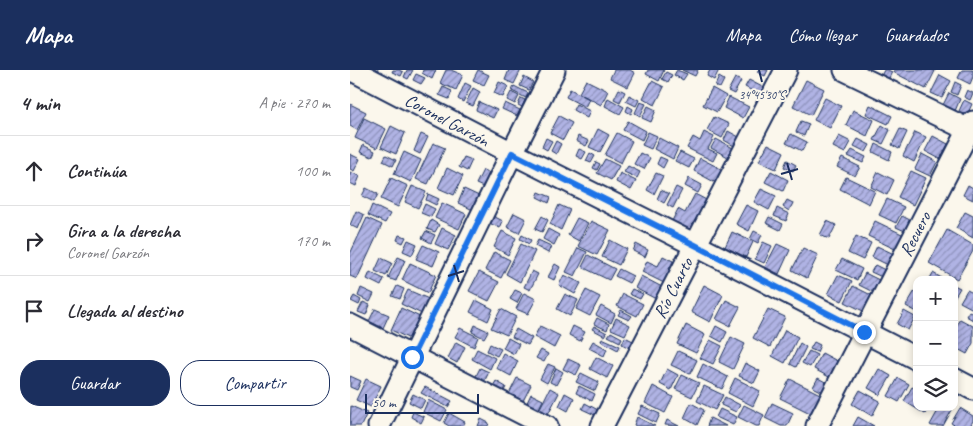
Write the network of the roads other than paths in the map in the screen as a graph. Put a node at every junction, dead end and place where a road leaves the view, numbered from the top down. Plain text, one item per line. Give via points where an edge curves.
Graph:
1 (352, 70) edge
2 (554, 70) edge
3 (786, 70) edge
4 (845, 70) edge
5 (972, 128) edge
6 (512, 153) junction
7 (695, 245) junction
8 (350, 325) edge
9 (864, 332) junction
10 (412, 357) junction
11 (913, 357) edge
12 (958, 381) edge
13 (973, 388) edge
14 (379, 426) edge
15 (547, 426) edge
16 (602, 426) edge
17 (817, 426) edge

1 - 6 street, Coronel Garzón
2 - 6 street
3 - 7 street, Río Cuarto
4 - 5 street
5 - 9 street, Recuero
6 - 7 street, Coronel Garzón
6 - 10 street
7 - 9 street, Coronel Garzón
7 - 16 street, Río Cuarto
8 - 10 street
9 - 11 street, Coronel Garzón
9 - 17 street, Recuero
10 - 14 street
10 - 15 street
12 - 13 street

